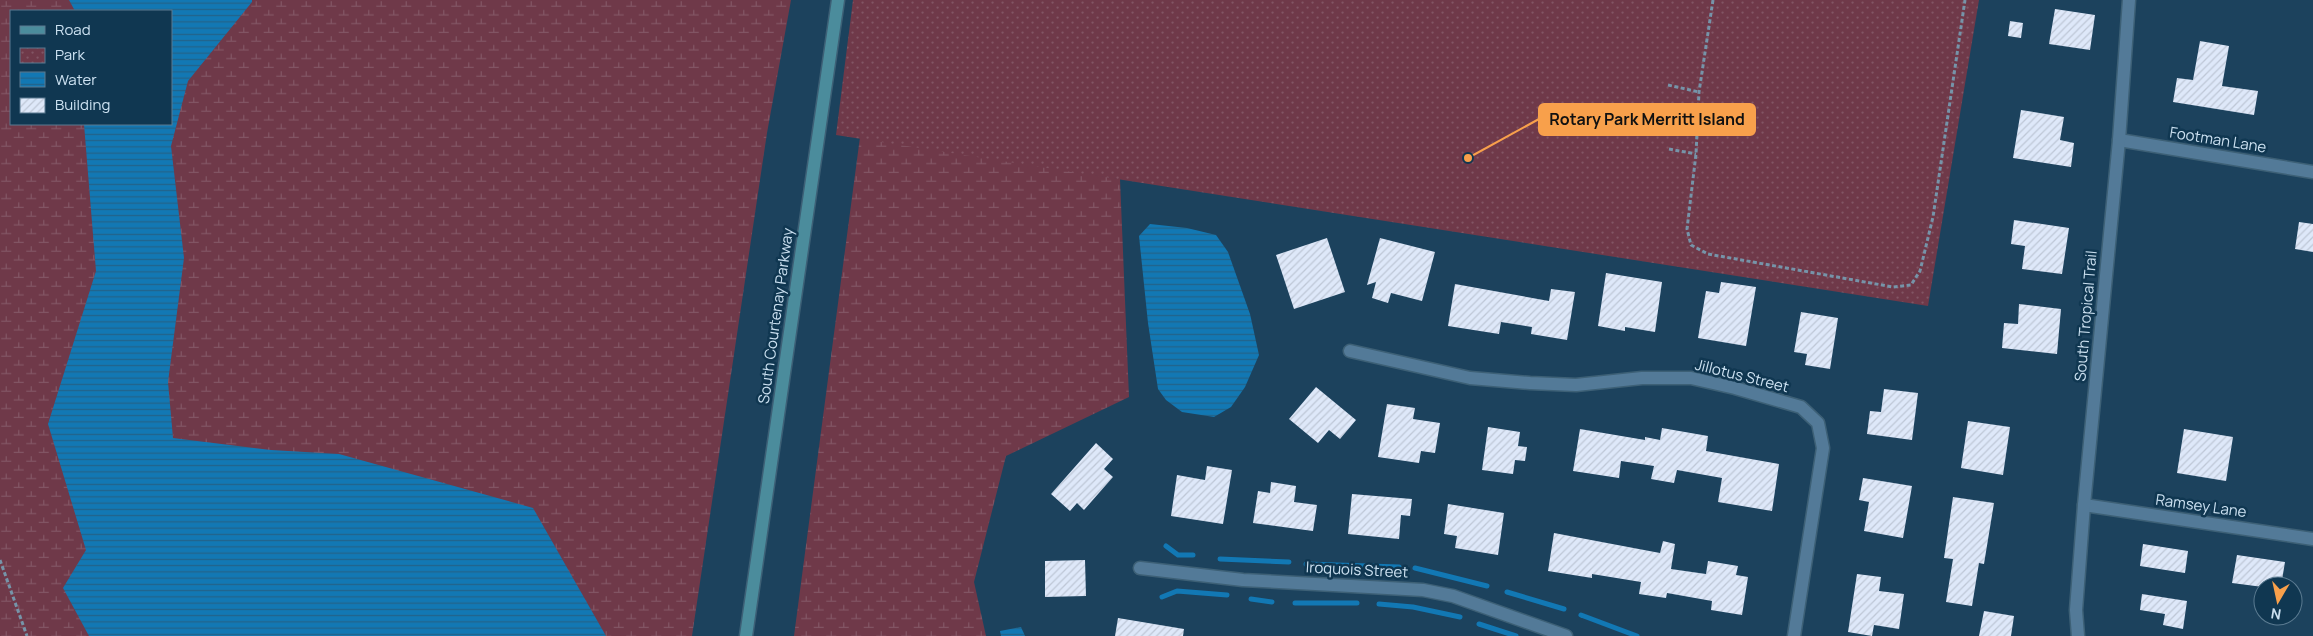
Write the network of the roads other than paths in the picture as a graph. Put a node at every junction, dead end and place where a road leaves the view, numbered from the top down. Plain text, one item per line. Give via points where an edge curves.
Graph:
1 (838, 0) edge
2 (2129, 0) edge
3 (2119, 140) junction
4 (2313, 172) edge
5 (1350, 351) dead end
6 (2084, 505) junction
7 (2313, 539) edge
8 (1140, 568) dead end
9 (746, 636) edge
10 (1566, 636) edge
11 (1794, 636) edge
12 (2078, 636) edge

1 - 9 main road, South Courtenay Parkway
2 - 3 street, South Tropical Trail
3 - 4 street, Footman Lane
3 - 6 street, South Tropical Trail
5 - 11 street, Jillotus Street via 1470,378 1530,383 1576,385 1642,378 1691,378 1801,408 1818,423 1823,448
6 - 7 street, Ramsey Lane
6 - 12 street, South Tropical Trail via 2076,610
8 - 10 street, Iroquois Street via 1243,580 1423,590 1453,596

